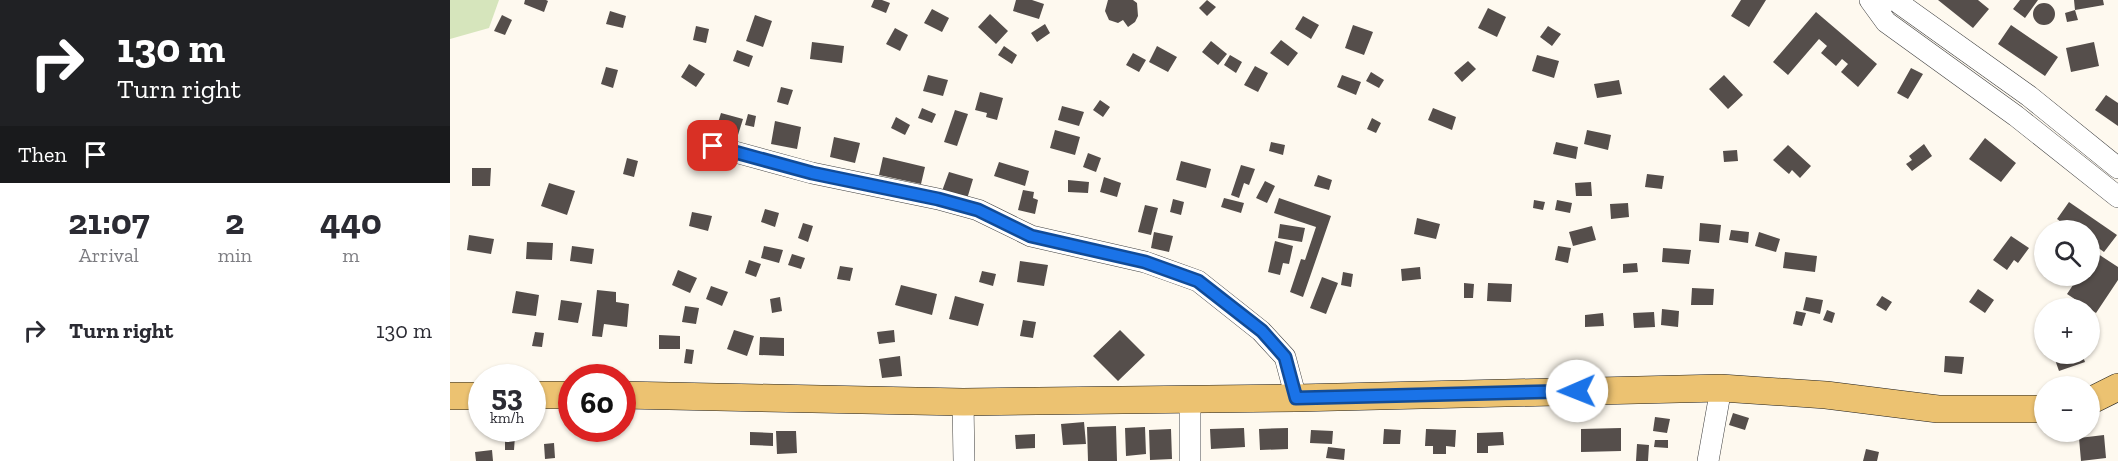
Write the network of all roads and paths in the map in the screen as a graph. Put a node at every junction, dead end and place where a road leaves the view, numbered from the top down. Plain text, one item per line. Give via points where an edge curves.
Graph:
1 (1870, 0) edge
2 (1890, 0) edge
3 (713, 146) dead end
4 (2118, 168) edge
5 (2118, 197) edge
6 (2118, 387) edge
7 (1721, 388) junction
8 (636, 395) edge
9 (450, 396) edge
10 (468, 396) edge
11 (2100, 396) edge
12 (1296, 398) junction
13 (1190, 400) junction
14 (963, 402) junction
15 (2034, 409) edge
16 (964, 461) edge
17 (1190, 461) edge
18 (1708, 461) edge

1 - 5 street via 1886,22 2016,116
2 - 4 street via 2029,96
3 - 12 street via 812,173 978,210 1031,236 1145,262 1198,281 1262,331 1285,357
6 - 11 main road
7 - 12 main road
7 - 15 main road via 1938,408
7 - 18 street
8 - 14 main road
9 - 10 main road
12 - 13 main road
13 - 14 main road
13 - 17 street
14 - 16 street

